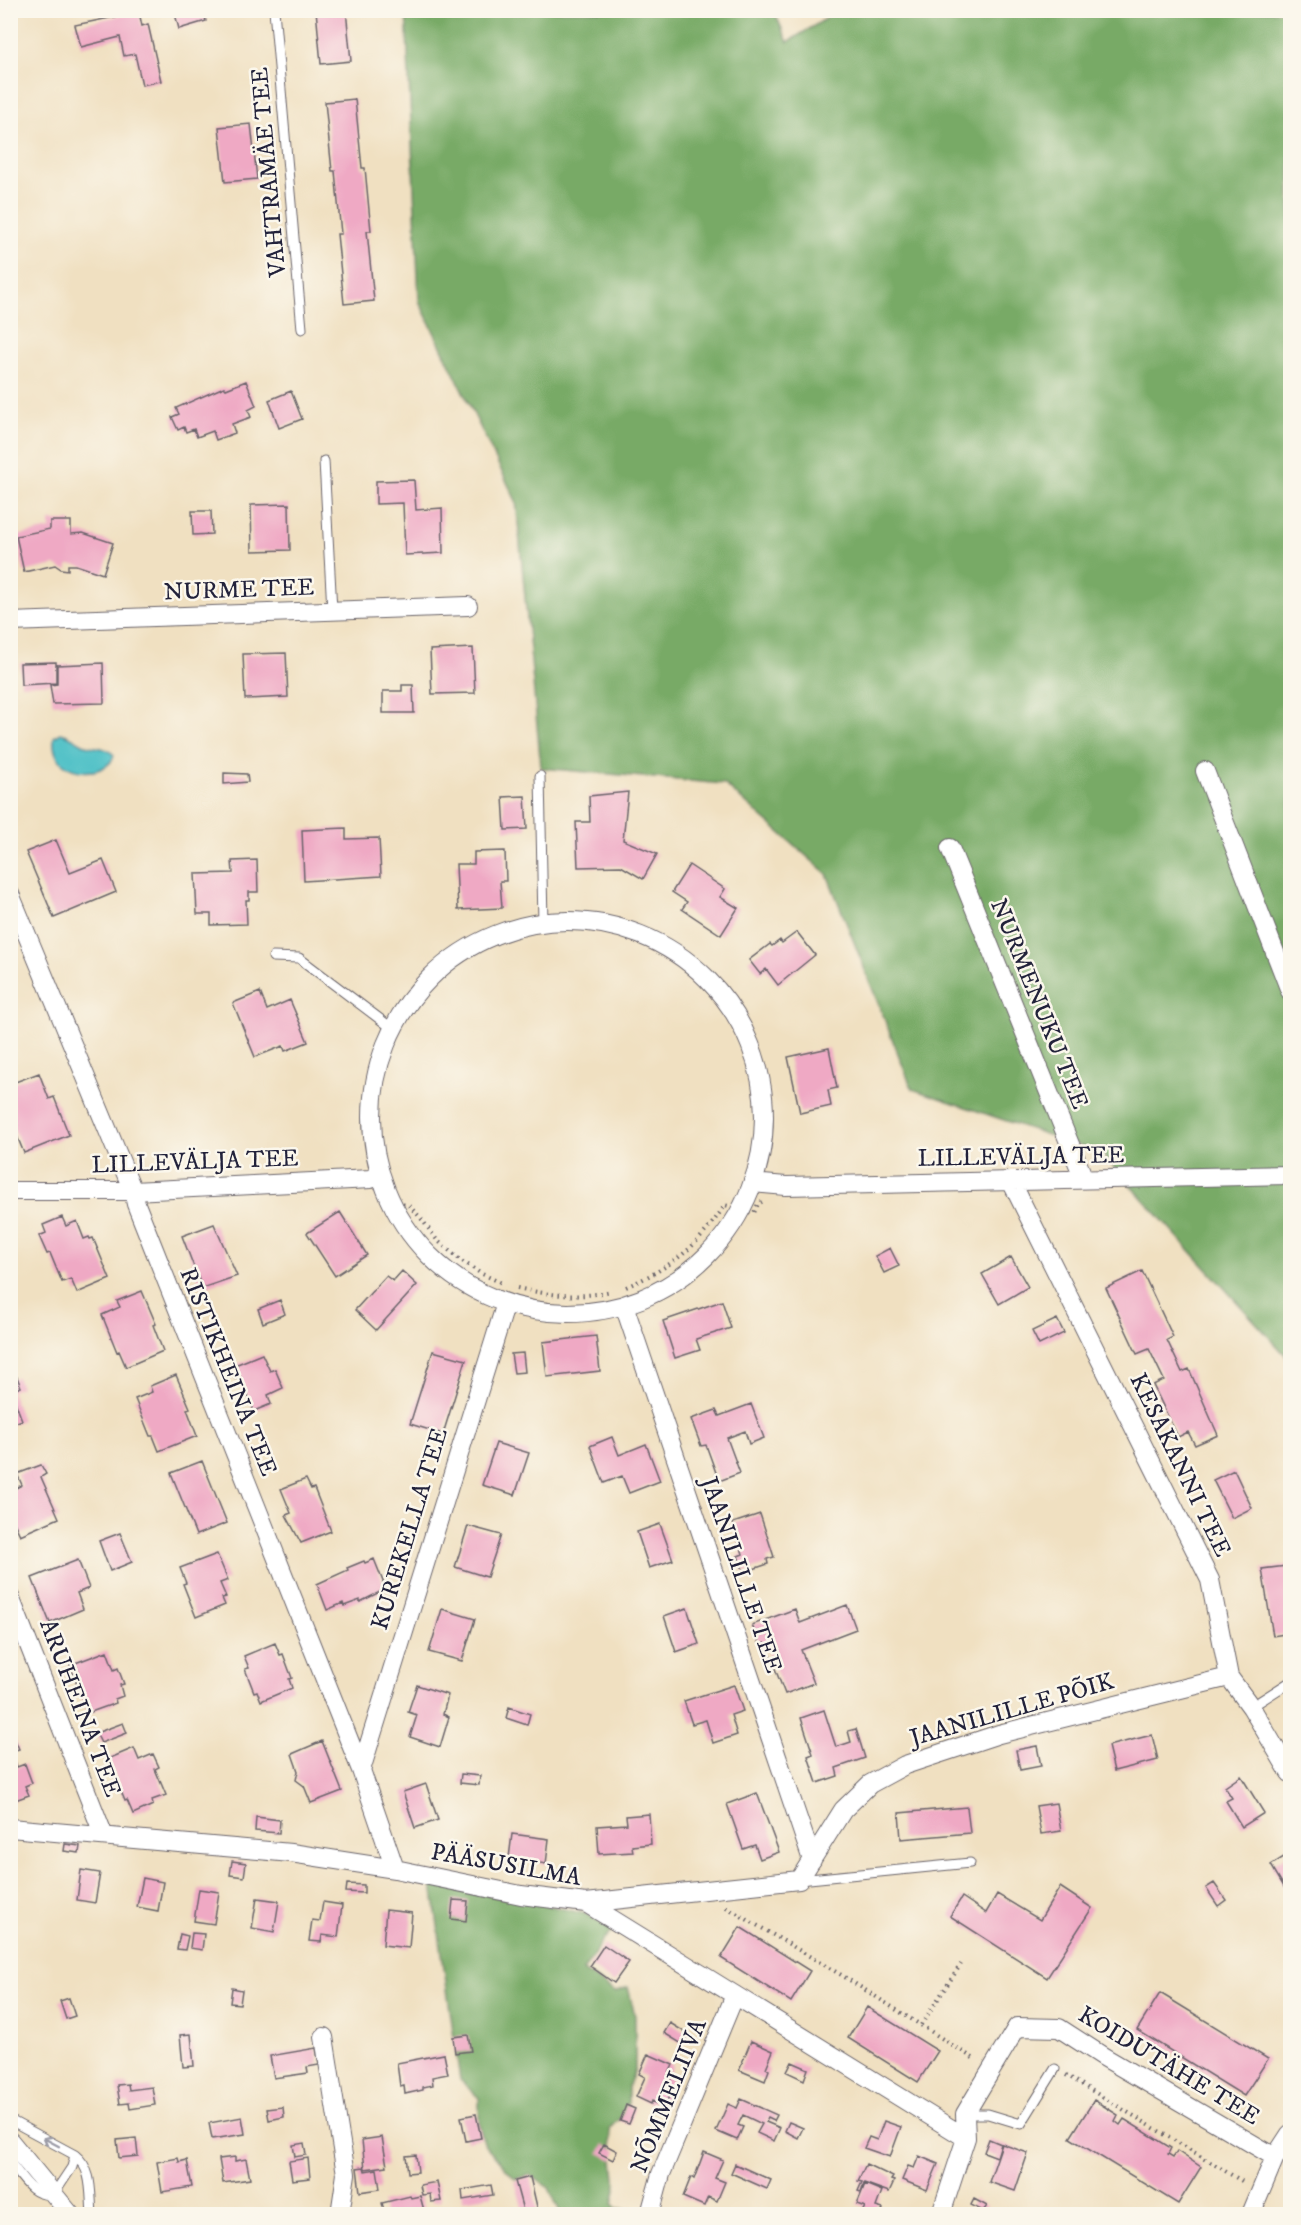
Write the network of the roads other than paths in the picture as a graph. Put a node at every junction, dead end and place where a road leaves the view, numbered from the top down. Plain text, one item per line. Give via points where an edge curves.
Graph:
1 (274, 10) edge
2 (302, 329) dead end
3 (324, 461) dead end
4 (468, 606) dead end
5 (332, 610) junction
6 (10, 622) edge
7 (1205, 771) dead end
8 (540, 776) dead end
9 (950, 848) dead end
10 (10, 894) edge
11 (543, 923) junction
12 (273, 957) dead end
13 (1290, 991) edge
14 (393, 1029) junction
15 (380, 1174) junction
16 (1290, 1176) edge
17 (1084, 1179) junction
18 (1011, 1182) junction
19 (753, 1183) junction
20 (10, 1191) edge
21 (133, 1191) junction
22 (506, 1303) junction
23 (624, 1305) junction
24 (10, 1597) edge
25 (1229, 1677) junction
26 (1290, 1682) edge
27 (1251, 1707) junction
28 (361, 1770) junction
29 (1290, 1773) edge
30 (10, 1828) edge
31 (104, 1836) junction
32 (812, 1860) junction
33 (970, 1863) dead end
34 (395, 1869) junction
35 (799, 1880) junction
36 (586, 1903) junction
37 (735, 1995) junction
38 (324, 2037) dead end
39 (1056, 2069) road end
40 (965, 2114) junction
41 (10, 2120) edge
42 (1290, 2134) edge
43 (966, 2138) junction
44 (10, 2141) edge
45 (75, 2155) junction
46 (1275, 2157) junction
47 (10, 2162) edge
48 (54, 2194) junction
49 (70, 2214) edge
50 (92, 2214) edge
51 (340, 2214) edge
52 (650, 2214) edge
53 (941, 2214) edge
54 (1251, 2214) edge

1 - 2 lane, VAHTRAMÄE TEE
3 - 5 lane
4 - 5 street, NURME TEE
5 - 6 street, NURME TEE
7 - 13 street
8 - 11 lane
9 - 17 street, NURMENUKU TEE
10 - 21 street, RISTIKHEINA TEE
11 - 14 street via 506,931 471,947 440,969 420,990
11 - 19 street via 580,921 643,936 683,958 711,983 734,1012 750,1045 760,1081 764,1118
12 - 14 lane via 298,958
14 - 15 street via 379,1064 372,1101 373,1138
15 - 21 street, LILLEVÄLJA TEE via 371,1179
15 - 22 street via 407,1230 435,1261 477,1291
16 - 17 street, LILLEVÄLJA TEE
17 - 18 street, LILLEVÄLJA TEE
18 - 19 street, LILLEVÄLJA TEE via 786,1186
18 - 25 street, KESAKANNI TEE via 1210,1580
19 - 23 street via 729,1229 700,1262 664,1287
20 - 21 street, LILLEVÄLJA TEE
21 - 28 street, RISTIKHEINA TEE
22 - 23 street via 565,1313
22 - 28 street, KUREKELLA TEE
23 - 32 street, JAANILILLE TEE
24 - 31 street, ARUHEINA TEE
25 - 27 street, KESAKANNI TEE
25 - 32 street, JAANILILLE PÕIK via 999,1734 905,1765 870,1784 843,1810
26 - 27 lane
27 - 29 street, KESAKANNI TEE
28 - 34 street, RISTIKHEINA TEE
30 - 31 street, PÄÄSUSILMA
31 - 34 street, PÄÄSUSILMA via 291,1853
32 - 35 street, JAANILILLE PÕIK
33 - 35 lane
34 - 36 street, PÄÄSUSILMA via 521,1895
35 - 36 street
36 - 37 street, PÄÄSUSILMA
37 - 43 street, PÄÄSUSILMA
37 - 52 street, NÕMMELIIVA via 661,2174
38 - 51 street via 346,2174
39 - 40 lane via 1021,2124 988,2114
40 - 43 street
40 - 46 street, KOIDUTÄHE TEE via 1017,2027 1059,2028
45 -> 41 lane
42 - 46 street
43 - 53 street
44 - 48 street
45 - 48 lane via 72,2168
45 - 50 lane via 88,2173
46 - 54 street
47 - 48 lane via 34,2191 45,2196
48 - 49 street

